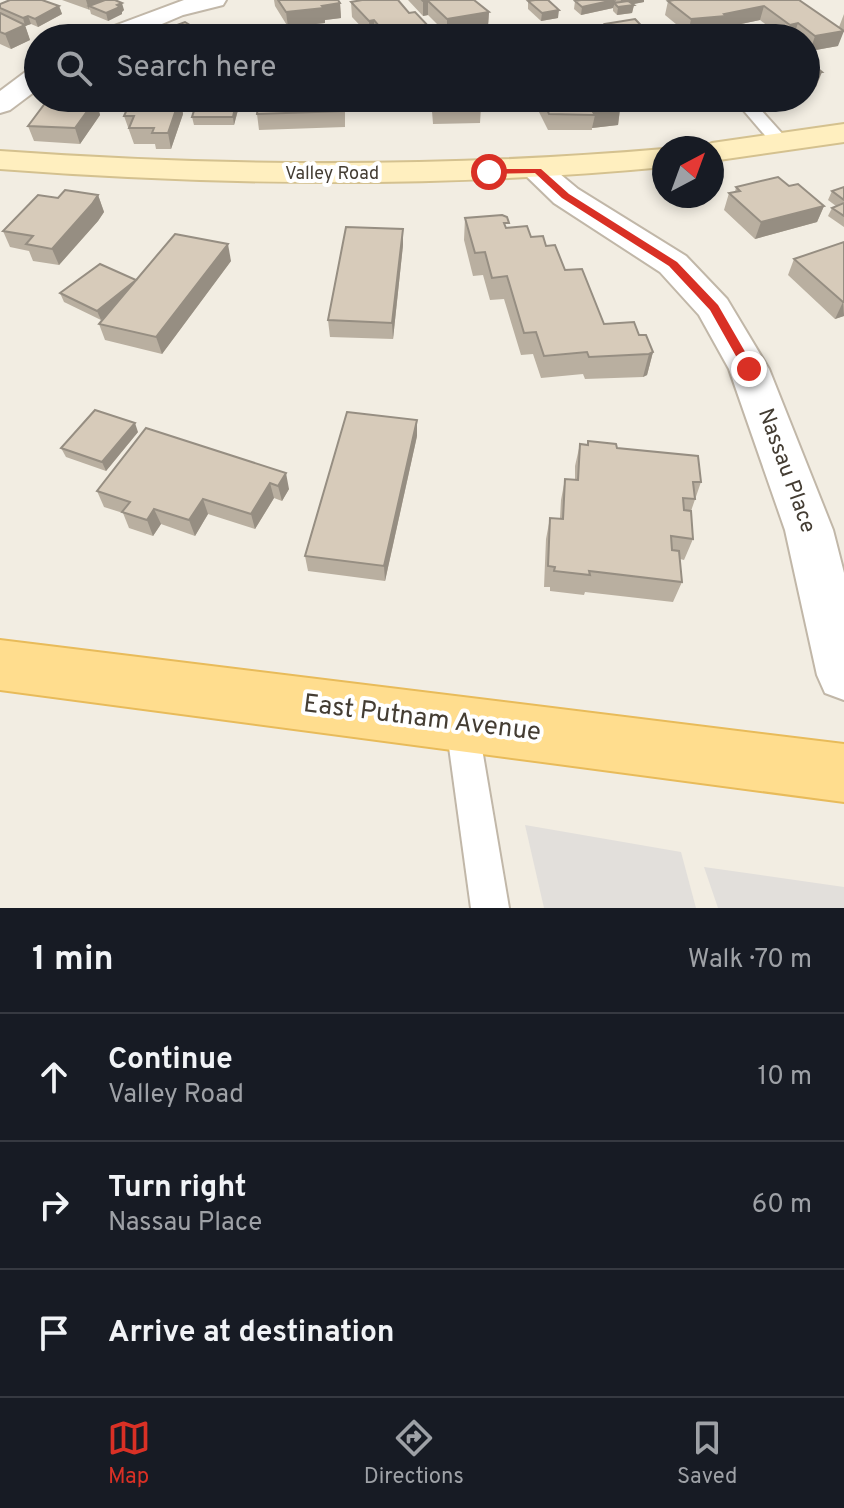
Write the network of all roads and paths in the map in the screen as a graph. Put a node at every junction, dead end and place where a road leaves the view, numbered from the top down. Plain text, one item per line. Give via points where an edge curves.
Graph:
1 (214, 0) edge
2 (140, 24) edge
3 (24, 86) edge
4 (0, 104) edge
5 (753, 112) edge
6 (844, 133) edge
7 (781, 143) junction
8 (724, 150) edge
9 (652, 159) edge
10 (0, 160) edge
11 (537, 171) junction
12 (0, 665) edge
13 (844, 675) edge
14 (462, 725) junction
15 (844, 773) edge
16 (490, 908) edge

1 - 2 street
3 - 4 street
5 - 7 lane
6 - 7 main road
7 - 8 main road
9 - 11 main road, Valley Road
10 - 11 main road, Valley Road via 265,174
11 - 13 street, Nassau Place via 566,196 673,264 714,308 749,369 809,530
12 - 14 main road, East Putnam Avenue
14 - 15 main road, East Putnam Avenue
14 - 16 lane

